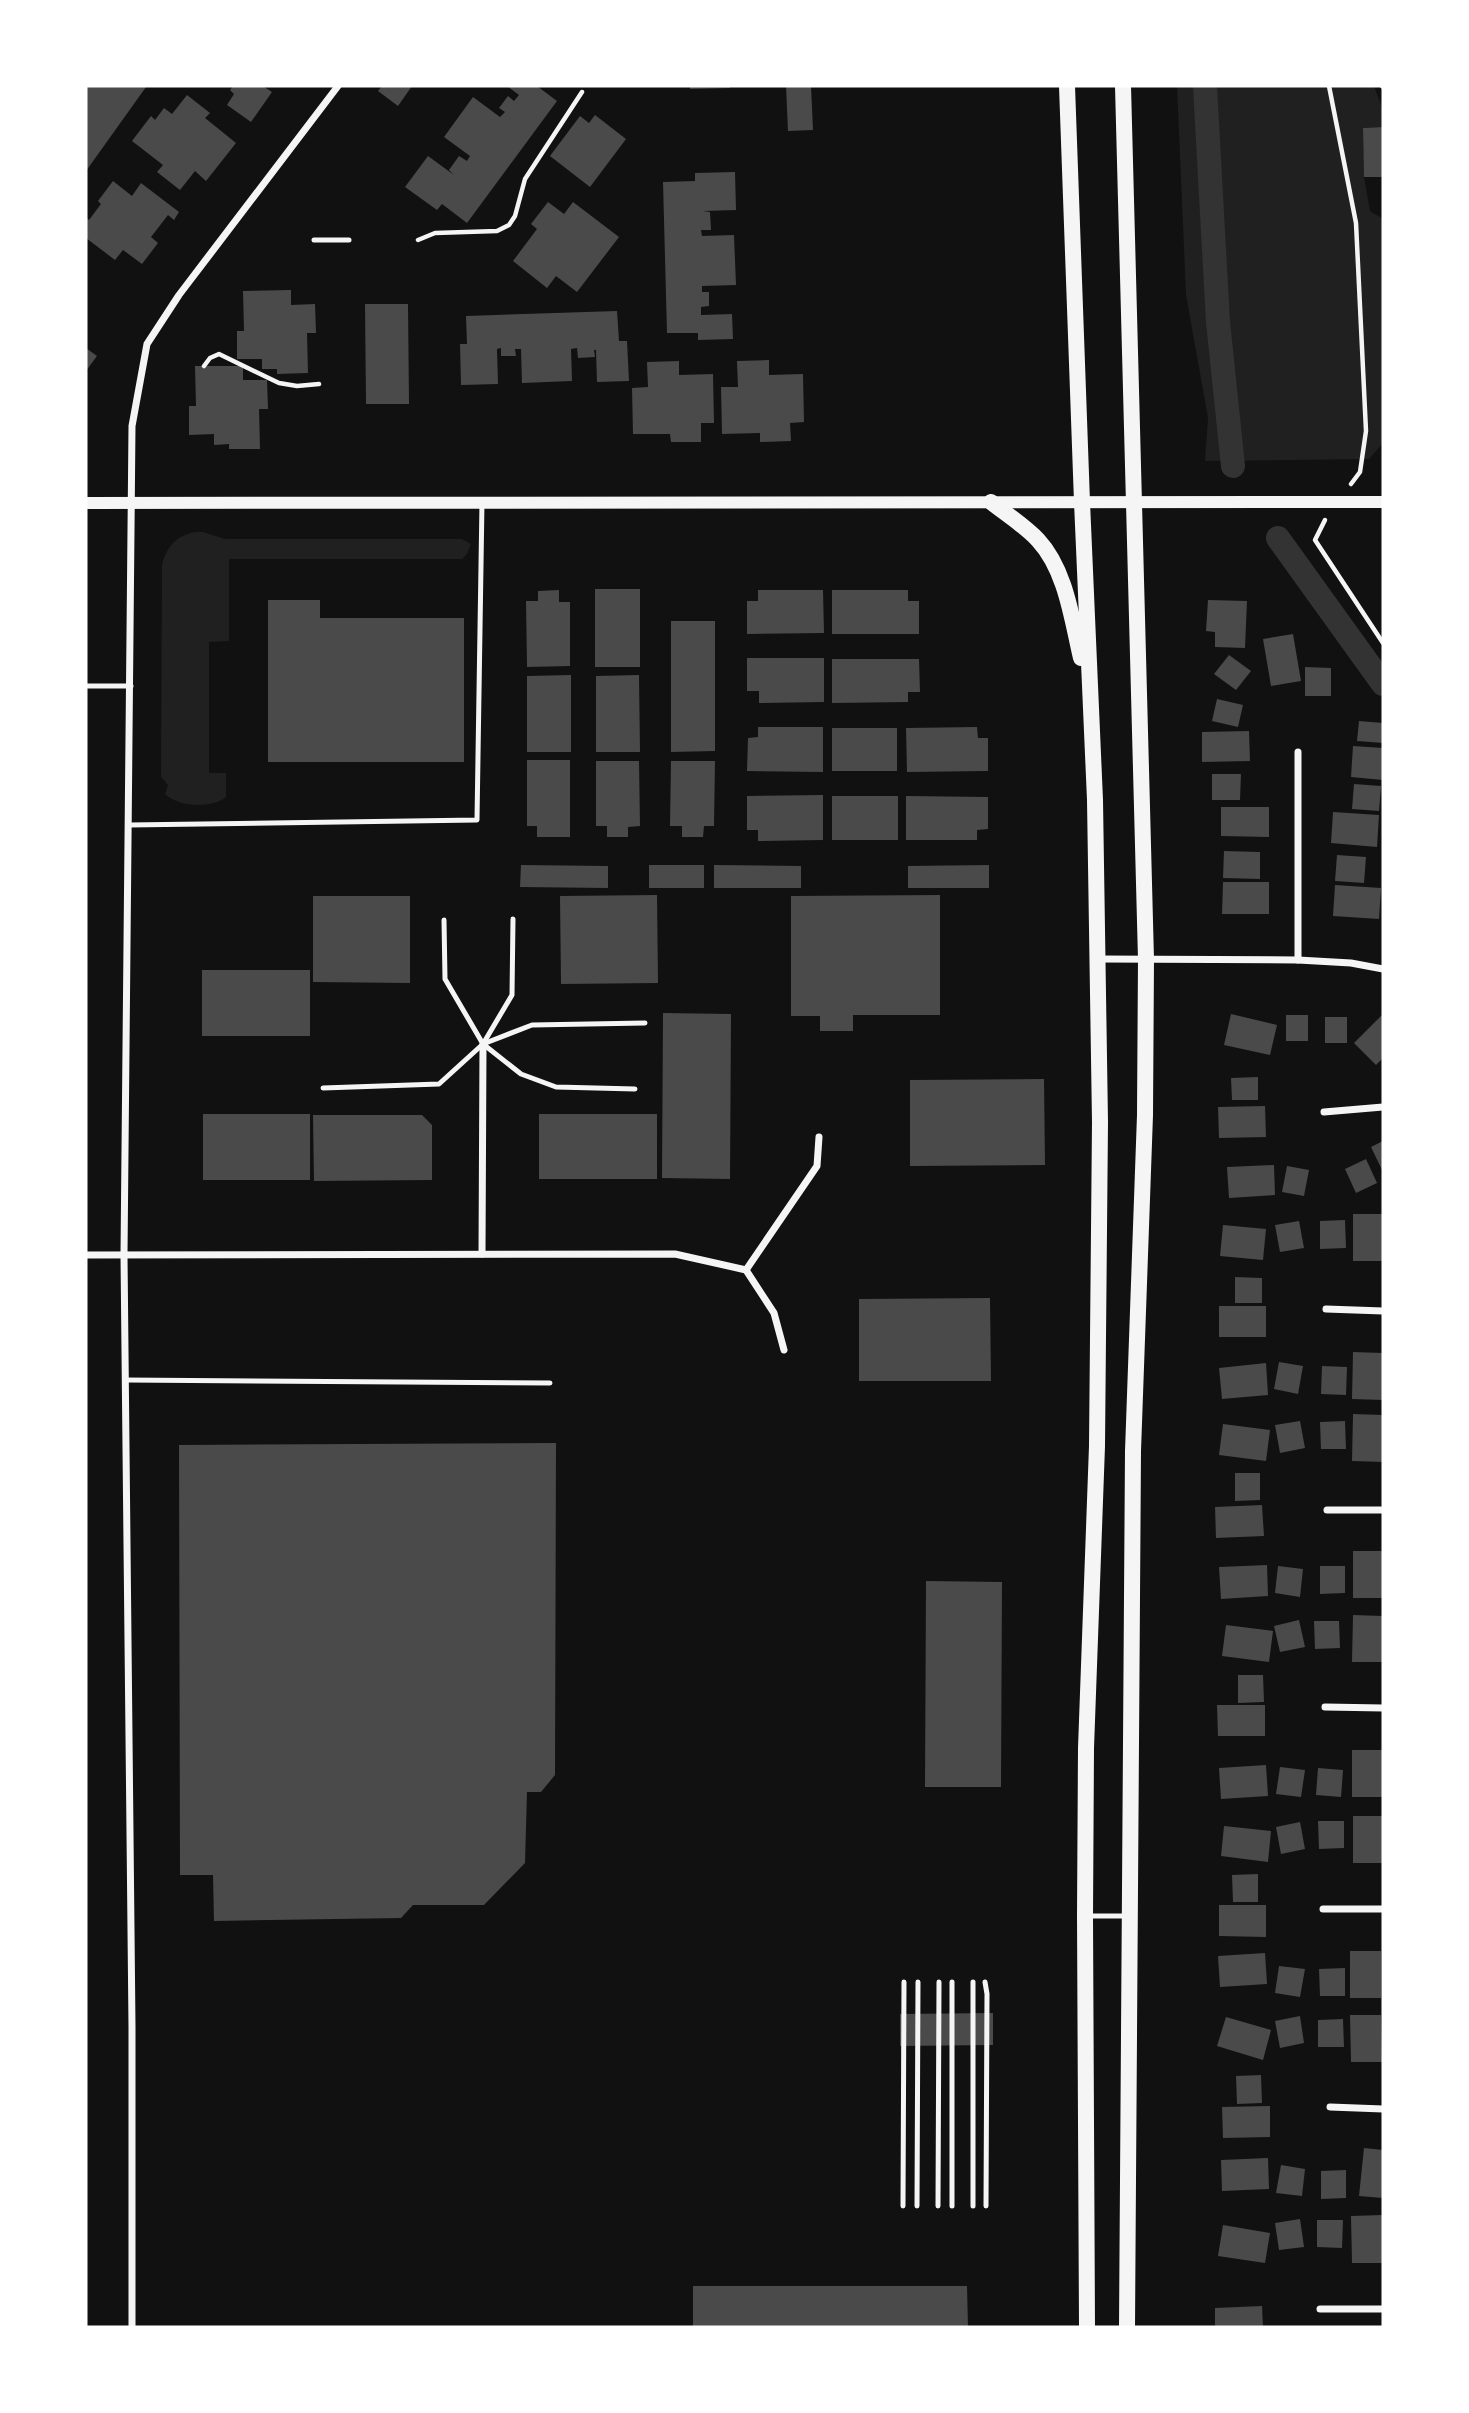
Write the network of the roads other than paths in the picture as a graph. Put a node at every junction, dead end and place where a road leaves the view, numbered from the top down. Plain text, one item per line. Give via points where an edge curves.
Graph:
1 (338, 86) edge
2 (1068, 86) edge
3 (1123, 86) edge
4 (314, 240) dead end
5 (349, 240) dead end
6 (482, 502) junction
7 (991, 502) junction
8 (1082, 502) junction
9 (1133, 502) junction
10 (1383, 502) edge
11 (86, 503) edge
12 (133, 503) junction
13 (131, 685) junction
14 (86, 686) edge
15 (1090, 698) junction
16 (1298, 752) dead end
17 (129, 825) junction
18 (513, 919) dead end
19 (444, 920) dead end
20 (1098, 959) junction
21 (1146, 960) junction
22 (1298, 960) junction
23 (1383, 969) edge
24 (645, 1023) dead end
25 (483, 1044) junction
26 (323, 1088) dead end
27 (635, 1088) dead end
28 (1383, 1107) edge
29 (1324, 1112) dead end
30 (819, 1137) dead end
31 (482, 1254) junction
32 (86, 1255) edge
33 (124, 1255) junction
34 (746, 1270) junction
35 (1326, 1309) dead end
36 (1383, 1311) edge
37 (784, 1350) dead end
38 (125, 1380) junction
39 (550, 1384) dead end
40 (1327, 1510) dead end
41 (1383, 1510) edge
42 (1325, 1707) dead end
43 (1383, 1708) edge
44 (1323, 1909) dead end
45 (1383, 1909) edge
46 (1085, 1916) junction
47 (1128, 1916) junction
48 (904, 1982) dead end
49 (918, 1982) dead end
50 (939, 1982) dead end
51 (952, 1982) dead end
52 (973, 1982) dead end
53 (985, 1982) dead end
54 (1330, 2108) dead end
55 (1383, 2109) edge
56 (903, 2206) dead end
57 (917, 2206) dead end
58 (938, 2206) dead end
59 (952, 2206) dead end
60 (973, 2206) dead end
61 (986, 2206) dead end
62 (1320, 2309) dead end
63 (1383, 2309) edge
64 (132, 2327) edge
65 (1087, 2327) edge
66 (1127, 2327) edge

1 - 12 street via 147,344 132,426
2 - 8 main road
3 - 9 main road
4 - 5 lane
6 - 7 street
6 - 12 street
6 - 17 lane via 477,820
7 - 8 street
7 - 15 main road via 1035,537 1057,570
8 - 9 street
8 - 15 main road
9 - 10 street
9 - 21 main road
11 - 12 street
12 - 13 street
13 - 14 lane
13 - 17 street
15 - 20 main road
16 - 22 street
17 - 33 street
18 - 25 lane via 512,995
19 - 25 lane via 445,979
20 - 21 street
20 - 46 main road via 1097,1446
21 - 22 street
21 - 47 main road via 1133,1451
22 - 23 street
24 - 25 lane via 532,1025
25 - 26 lane via 439,1084
25 - 27 lane via 521,1074 556,1087
25 - 31 street
28 - 29 street
30 - 34 street via 817,1166
31 - 33 street
31 - 34 street via 675,1254
32 - 33 street
33 - 38 street
34 - 37 street via 774,1313
35 - 36 street
38 - 39 lane
38 - 64 street
40 - 41 street
42 - 43 street
44 - 45 street
46 - 47 lane
46 - 65 main road
47 - 66 main road
48 - 56 lane
49 - 57 lane
50 - 58 lane
51 - 59 lane
52 - 60 lane
53 - 61 lane
54 - 55 street
62 - 63 street

